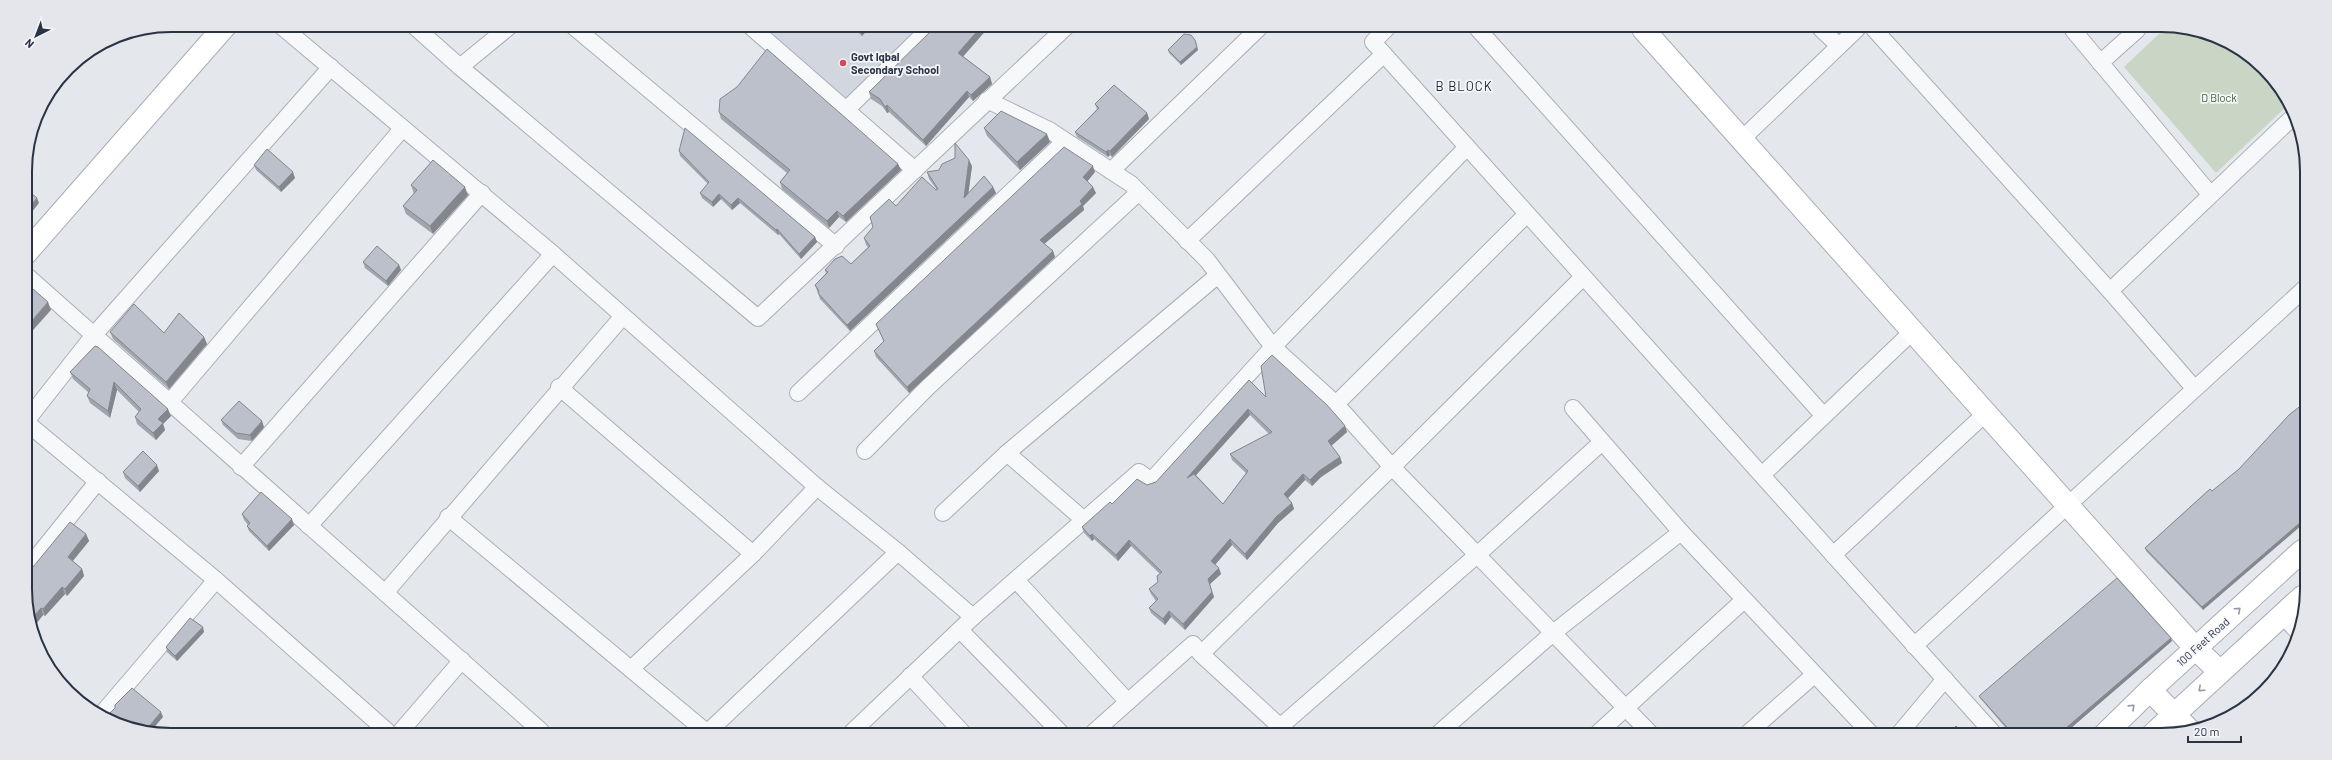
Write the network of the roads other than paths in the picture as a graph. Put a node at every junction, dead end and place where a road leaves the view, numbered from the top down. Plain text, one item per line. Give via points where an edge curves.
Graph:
1 (220, 32) edge
2 (288, 32) edge
3 (421, 32) edge
4 (503, 32) edge
5 (581, 32) edge
6 (757, 32) edge
7 (926, 32) edge
8 (1061, 32) edge
9 (1254, 32) edge
10 (1383, 32) edge
11 (1482, 32) edge
12 (1646, 32) edge
13 (1824, 32) edge
14 (1853, 32) edge
15 (1877, 32) edge
16 (2075, 32) edge
17 (2135, 32) edge
18 (1838, 45) junction
19 (1384, 54) junction
20 (2100, 63) junction
21 (331, 67) junction
22 (460, 67) junction
23 (987, 100) junction
24 (846, 110) junction
25 (2290, 120) edge
26 (402, 129) junction
27 (1742, 139) junction
28 (1065, 141) junction
29 (1468, 147) junction
30 (915, 170) junction
31 (1111, 171) junction
32 (1139, 192) junction
33 (482, 193) junction
34 (2210, 194) junction
35 (1527, 214) junction
36 (1187, 240) junction
37 (32, 246) edge
38 (836, 246) junction
39 (553, 254) junction
40 (1218, 275) junction
41 (1583, 276) junction
42 (32, 280) edge
43 (2110, 291) junction
44 (2300, 293) edge
45 (623, 316) junction
46 (1913, 331) junction
47 (93, 336) junction
48 (1273, 347) junction
49 (560, 388) junction
50 (2194, 388) junction
51 (798, 393) dead end
52 (169, 403) junction
53 (1336, 404) junction
54 (1573, 408) dead end
55 (1986, 413) junction
56 (32, 414) edge
57 (1823, 415) junction
58 (32, 427) edge
59 (1602, 442) junction
60 (865, 451) dead end
61 (1007, 452) junction
62 (241, 467) junction
63 (1392, 467) junction
64 (1762, 475) junction
65 (98, 481) junction
66 (817, 487) junction
67 (2068, 504) junction
68 (943, 513) dead end
69 (448, 517) junction
70 (1084, 520) junction
71 (309, 526) junction
72 (1681, 532) junction
73 (898, 552) junction
74 (2300, 553) edge
75 (753, 554) junction
76 (1477, 555) junction
77 (1833, 555) junction
78 (32, 563) edge
79 (216, 580) junction
80 (1016, 580) junction
81 (385, 593) junction
82 (2299, 599) edge
83 (1744, 600) junction
84 (2282, 615) junction
85 (973, 617) junction
86 (2294, 628) edge
87 (960, 630) junction
88 (1553, 633) junction
89 (1914, 646) junction
90 (2196, 649) junction
91 (1201, 654) junction
92 (462, 660) junction
93 (631, 669) junction
94 (2220, 672) junction
95 (1814, 675) junction
96 (910, 676) junction
97 (1945, 679) junction
98 (2150, 690) junction
99 (1128, 702) junction
100 (1625, 708) junction
101 (105, 710) edge
102 (2174, 714) junction
103 (2184, 726) edge
104 (385, 728) edge
105 (404, 728) edge
106 (538, 728) edge
107 (701, 728) edge
108 (712, 728) edge
109 (862, 728) edge
110 (958, 728) edge
111 (1056, 728) edge
112 (1099, 728) edge
113 (1278, 728) edge
114 (1282, 728) edge
115 (1445, 728) edge
116 (1603, 728) edge
117 (1644, 728) edge
118 (1754, 728) edge
119 (1865, 728) edge
120 (1903, 728) edge
121 (1989, 728) edge
122 (2110, 728) edge
123 (2159, 728) edge

1 - 37 street
2 - 21 street
3 - 22 street
4 - 22 street
5 - 38 street
6 - 24 street
7 - 24 street
8 - 23 street
9 - 31 street
10 - 19 street via 1373,42
11 - 57 street
12 - 27 street
13 - 18 street
14 - 18 street
15 - 43 street
16 - 20 street
17 - 20 street
18 - 27 street
19 - 29 street
19 - 36 street
20 - 34 street
21 - 26 street
21 - 47 street
22 - 38 street via 758,318
23 - 28 street via 1049,130
23 - 30 street
24 - 30 street
25 - 34 street
26 - 33 street
26 - 52 street
27 - 46 street
28 - 31 street
28 - 51 street
29 - 35 street
29 - 48 street
30 - 38 street
31 - 32 street
32 - 36 street
32 - 60 street via 927,388
33 - 39 street
33 - 62 street
34 - 43 street
35 - 41 street
35 - 53 street
36 - 40 street
39 - 45 street
39 - 71 street
40 - 48 street
40 - 61 street
41 - 63 street
41 - 64 street
42 - 47 street
43 - 50 street
44 - 50 street
45 - 49 street
45 - 66 street
46 - 55 street
46 - 57 street
47 - 52 street
47 - 56 street
48 - 53 street
48 - 70 street via 1151,481 1140,472
49 - 69 street
49 - 75 street
50 - 67 street
52 - 62 street
53 - 63 street
54 - 59 street
55 - 67 street
55 - 77 street
57 - 64 street
58 - 65 street
59 - 72 street
59 - 76 street
61 - 68 street
61 - 70 street
62 - 71 street
63 - 76 street
63 - 91 street
64 - 77 street
65 - 78 street
65 - 79 street
66 - 73 street
66 - 75 street
67 - 89 street
67 - 90 street
69 - 81 street
69 - 93 street
70 - 80 street
71 - 81 street
72 - 83 street
72 - 88 street
73 - 85 street
73 - 108 street
90 -> 74 street, 100 Feet Road
75 - 93 street
76 - 88 street
76 - 114 street
77 - 89 street
79 - 101 street
79 - 104 street
80 - 85 street
80 - 99 street
81 - 92 street
82 - 84 street
83 - 95 street
83 - 100 street
84 - 86 street
84 - 94 street
85 - 87 street
87 - 96 street
87 - 111 street
88 - 100 street
88 - 115 street
89 - 97 street
90 - 94 street
90 - 98 street, 100 Feet Road
91 - 99 street via 1193,644
91 - 113 street
92 - 105 street
92 - 106 street
93 - 107 street
94 -> 102 street
95 - 118 street
95 - 119 street
96 - 109 street
96 - 110 street
97 - 120 street
97 - 121 street
98 - 102 street
122 -> 98 street, 100 Feet Road
99 - 112 street
100 - 116 street
100 - 117 street
102 - 103 street
102 - 123 street

